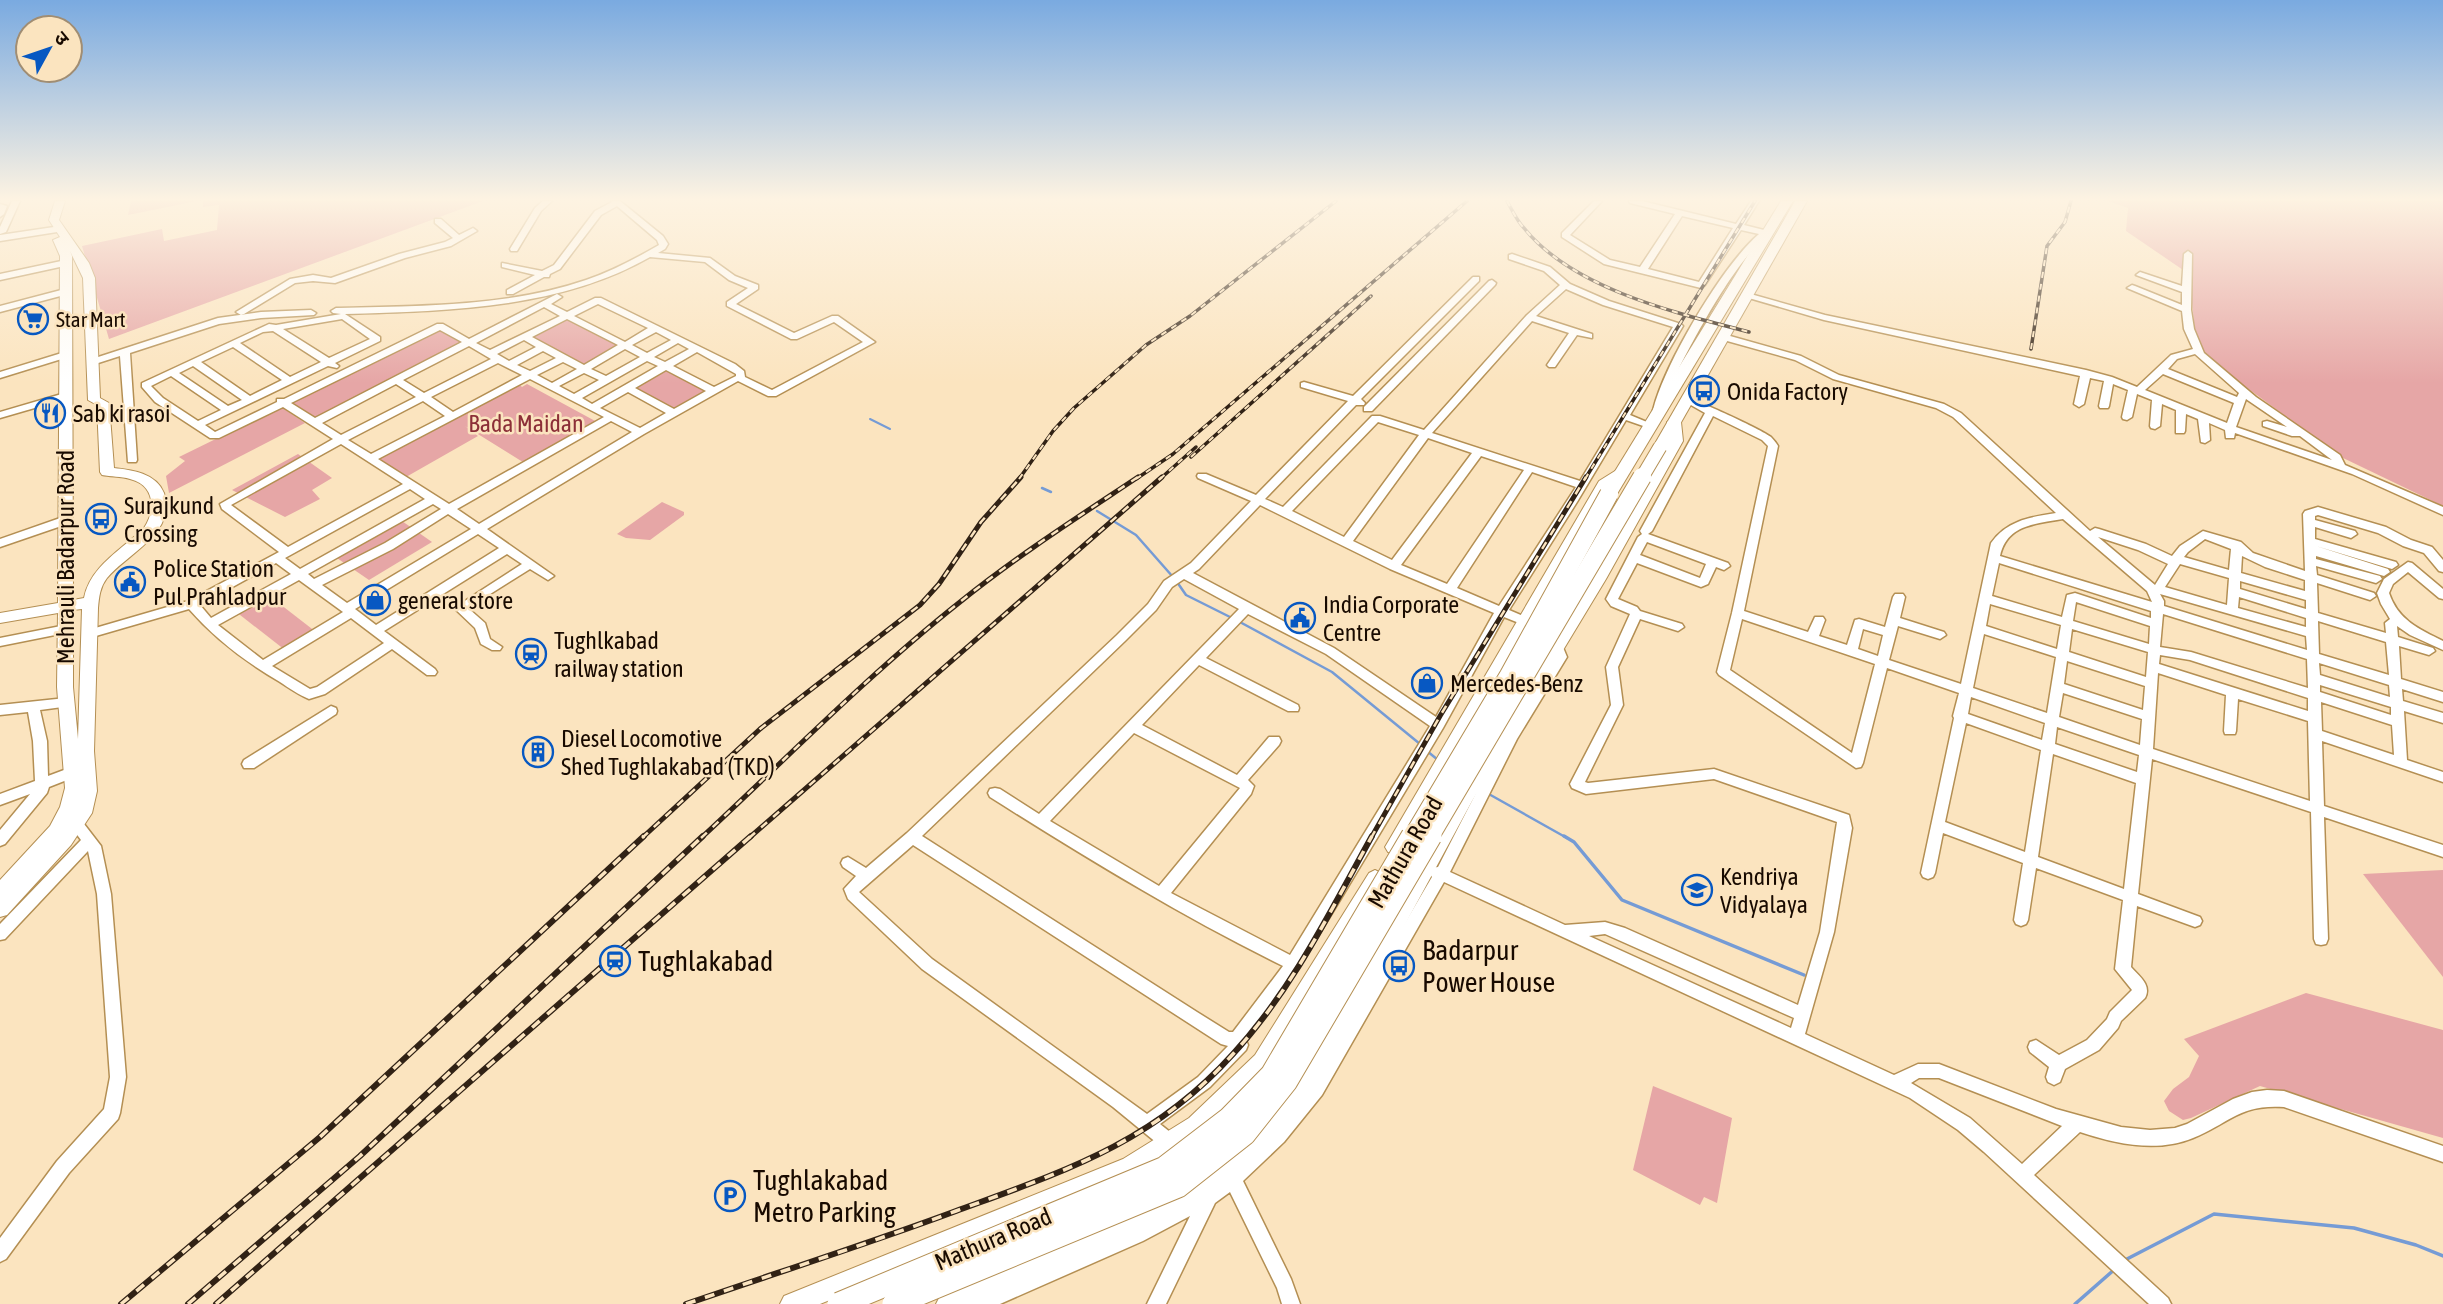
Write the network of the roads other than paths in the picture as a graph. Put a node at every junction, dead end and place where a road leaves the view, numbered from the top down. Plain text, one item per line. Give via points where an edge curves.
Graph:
1 (52, 262) edge
2 (68, 262) edge
3 (74, 262) edge
4 (386, 262) edge
5 (563, 262) edge
6 (633, 262) edge
7 (710, 262) edge
8 (1526, 262) edge
9 (1609, 262) edge
10 (1648, 262) edge
11 (1717, 262) edge
12 (1750, 262) edge
13 (1766, 262) edge
14 (2188, 262) edge
15 (505, 265) dead end
16 (1642, 271) junction
17 (547, 275) junction
18 (2140, 275) dead end
19 (0, 277) edge
20 (1476, 279) dead end
21 (1492, 283) dead end
22 (1566, 285) junction
23 (2132, 288) dead end
24 (517, 290) junction
25 (2186, 290) junction
26 (65, 292) junction
27 (553, 294) junction
28 (1747, 296) junction
29 (544, 304) junction
30 (434, 308) junction
31 (0, 309) edge
32 (2186, 310) junction
33 (240, 312) junction
34 (317, 312) junction
35 (566, 315) junction
36 (1530, 317) junction
37 (272, 326) junction
38 (440, 326) junction
39 (654, 329) junction
40 (1575, 331) junction
41 (1589, 336) dead end
42 (525, 337) junction
43 (1723, 337) junction
44 (677, 341) junction
45 (233, 343) junction
46 (471, 343) junction
47 (625, 344) junction
48 (543, 347) junction
49 (696, 349) junction
50 (2199, 350) junction
51 (125, 352) junction
52 (65, 355) junction
53 (650, 356) junction
54 (494, 357) junction
55 (563, 358) junction
56 (92, 359) junction
57 (194, 362) junction
58 (329, 364) junction
59 (509, 365) junction
60 (667, 365) junction
61 (1552, 365) dead end
62 (583, 368) junction
63 (2160, 369) junction
64 (171, 372) junction
65 (346, 373) junction
66 (2086, 373) junction
67 (0, 375) edge
68 (530, 376) junction
69 (740, 378) junction
70 (2109, 379) junction
71 (396, 380) junction
72 (605, 380) junction
73 (290, 381) junction
74 (2221, 383) dead end
75 (145, 385) junction
76 (1304, 385) dead end
77 (551, 387) junction
78 (627, 387) junction
79 (127, 388) junction
80 (2137, 389) junction
81 (270, 391) junction
82 (714, 391) junction
83 (65, 396) junction
84 (2157, 397) junction
85 (2242, 397) junction
86 (423, 398) junction
87 (573, 398) junction
88 (1355, 400) junction
89 (250, 401) junction
90 (284, 403) junction
91 (2078, 404) dead end
92 (2104, 406) dead end
93 (592, 408) junction
94 (2181, 408) junction
95 (1708, 409) junction
96 (1681, 410) junction
97 (229, 411) junction
98 (673, 413) junction
99 (1371, 413) junction
100 (0, 415) edge
101 (453, 416) junction
102 (1624, 416) junction
103 (2126, 417) dead end
104 (2203, 417) junction
105 (610, 418) junction
106 (315, 422) junction
107 (2267, 424) dead end
108 (197, 425) junction
109 (1649, 425) junction
110 (2155, 426) dead end
111 (2180, 431) dead end
112 (640, 432) junction
113 (2230, 432) junction
114 (1425, 435) junction
115 (2310, 438) junction
116 (341, 440) junction
117 (2205, 440) dead end
118 (1478, 452) junction
119 (370, 459) junction
120 (132, 460) dead end
121 (2341, 467) junction
122 (1530, 468) junction
123 (1202, 476) dead end
124 (409, 485) junction
125 (1582, 485) junction
126 (1608, 487) junction
127 (433, 499) junction
128 (1260, 500) junction
129 (449, 509) junction
130 (2443, 511) edge
131 (1285, 512) junction
132 (2065, 515) junction
133 (66, 520) junction
134 (2310, 522) junction
135 (478, 528) junction
136 (1646, 531) dead end
137 (2095, 532) dead end
138 (2351, 534) dead end
139 (1346, 542) junction
140 (0, 543) edge
141 (2236, 545) junction
142 (506, 549) junction
143 (2310, 551) junction
144 (282, 555) junction
145 (1633, 557) junction
146 (1995, 558) junction
147 (2175, 560) junction
148 (529, 565) junction
149 (1394, 566) junction
150 (2443, 568) edge
151 (299, 574) junction
152 (2234, 575) junction
153 (548, 576) dead end
154 (1178, 578) junction
155 (2311, 580) junction
156 (313, 585) junction
157 (1450, 589) junction
158 (2155, 591) junction
159 (2233, 591) junction
160 (2443, 594) edge
161 (2370, 596) dead end
162 (1899, 597) dead end
163 (2311, 597) junction
164 (1985, 598) junction
165 (192, 604) junction
166 (90, 605) junction
167 (2158, 608) junction
168 (66, 610) junction
169 (1245, 610) junction
170 (348, 611) junction
171 (1501, 611) junction
172 (2232, 611) junction
173 (1738, 613) junction
174 (1636, 614) junction
175 (0, 618) edge
176 (2312, 618) junction
177 (1819, 620) dead end
178 (1893, 620) junction
179 (1524, 621) junction
180 (0, 624) edge
181 (211, 624) junction
182 (2066, 624) junction
183 (2157, 624) junction
184 (2391, 624) dead end
185 (1229, 626) joint
186 (1678, 627) dead end
187 (1978, 628) junction
188 (66, 629) junction
189 (375, 631) junction
190 (1889, 633) junction
191 (2312, 633) junction
192 (89, 634) junction
193 (1940, 635) dead end
194 (1812, 639) junction
195 (2392, 641) junction
196 (393, 643) junction
197 (1, 644) edge
198 (2443, 646) edge
199 (496, 647) dead end
200 (2155, 650) junction
201 (2429, 651) dead end
202 (1851, 652) junction
203 (2062, 655) junction
204 (2313, 657) junction
205 (1197, 659) junction
206 (1881, 663) junction
207 (262, 666) junction
208 (2153, 667) junction
209 (431, 672) dead end
210 (2313, 678) junction
211 (2396, 682) junction
212 (2151, 683) junction
213 (2058, 687) junction
214 (1964, 690) junction
215 (2232, 692) junction
216 (312, 695) junction
217 (2314, 696) junction
218 (2443, 697) edge
219 (66, 703) junction
220 (2397, 704) junction
221 (33, 705) junction
222 (1293, 708) dead end
223 (0, 710) edge
224 (1959, 716) junction
225 (2148, 716) junction
226 (2314, 718) junction
227 (2443, 718) edge
228 (2052, 720) junction
229 (2398, 722) junction
230 (1438, 725) junction
231 (1132, 726) junction
232 (2230, 730) dead end
233 (2315, 734) junction
234 (1274, 741) dead end
235 (2048, 746) junction
236 (2146, 752) junction
237 (2401, 763) junction
238 (249, 764) dead end
239 (72, 772) junction
240 (2443, 777) edge
241 (2141, 779) junction
242 (1240, 781) junction
243 (42, 783) junction
244 (1477, 788) junction
245 (995, 793) dead end
246 (3, 798) edge
247 (2317, 808) junction
248 (1413, 816) junction
249 (16, 822) junction
250 (1040, 822) junction
251 (76, 824) junction
252 (1937, 825) junction
253 (1446, 833) junction
254 (912, 837) junction
255 (0, 840) edge
256 (90, 840) junction
257 (2443, 851) edge
258 (2030, 859) junction
259 (848, 863) dead end
260 (1434, 871) junction
261 (1928, 873) dead end
262 (866, 876) junction
263 (0, 892) edge
264 (1162, 893) junction
265 (2130, 896) junction
266 (1332, 901) junction
267 (0, 909) edge
268 (1354, 914) junction
269 (2021, 920) dead end
270 (2195, 921) dead end
271 (1563, 931) junction
272 (0, 934) edge
273 (1394, 939) junction
274 (2321, 939) dead end
275 (1293, 964) junction
276 (1803, 1015) junction
277 (1796, 1038) junction
278 (1237, 1039) junction
279 (2036, 1047) dead end
280 (2056, 1071) joint
281 (1893, 1083) junction
282 (2078, 1123) junction
283 (1147, 1124) junction
284 (1169, 1142) junction
285 (2443, 1154) edge
286 (1226, 1175) junction
287 (2022, 1175) junction
288 (1209, 1197) junction
289 (0, 1253) edge
290 (827, 1300) edge
291 (792, 1304) edge
292 (894, 1304) edge
293 (948, 1304) edge
294 (979, 1304) edge
295 (1156, 1304) edge
296 (1292, 1304) edge
297 (2162, 1304) edge

1 - 19 street
2 - 26 main road, Mehrauli Badarpur Road
3 - 56 main road, Mehrauli Badarpur Road via 89,278
4 - 33 street via 332,281 293,281
5 - 17 street
6 - 27 street
7 - 69 street via 755,287 730,304 794,337 835,318 870,341 772,394
8 - 22 street via 1547,269
9 - 16 street
10 - 16 street
11 - 16 street via 1703,285
12 - 109 highway, Mathura Road
13 - 28 highway, Mathura Road
14 - 25 street
15 - 17 street
17 - 24 street
18 - 25 street
20 - 88 street
21 - 99 street
22 - 36 street
22 - 102 street via 1678,327
23 - 32 street
24 - 27 street
24 - 30 street
25 - 32 street
26 - 31 street
26 - 52 main road, Mehrauli Badarpur Road
27 - 29 street
27 - 30 street
28 - 43 highway, Mathura Road
28 - 66 street
29 - 35 street
29 - 46 street
30 - 34 street
30 - 38 street via 430,318
32 - 50 street
33 - 34 street
33 - 56 street
34 - 51 street via 231,318
35 - 39 street via 598,300
35 - 42 street
35 - 47 street
36 - 40 street
36 - 114 street
37 - 45 street
37 - 58 street
37 - 58 street via 344,316 376,338
38 - 46 street
38 - 65 street
39 - 44 street
39 - 47 street
40 - 41 street
40 - 61 street
42 - 48 street
42 - 54 street
43 - 96 highway, Mathura Road
43 - 132 street via 1950,411
44 - 49 street
44 - 53 street
45 - 57 street
45 - 73 street
46 - 54 street
46 - 71 street
47 - 53 street
47 - 62 street
48 - 55 street
48 - 59 street
49 - 60 street
49 - 69 street via 739,370
50 - 63 street via 2179,354
50 - 85 street
51 - 56 street
51 - 79 street
52 - 67 street
52 - 83 main road, Mehrauli Badarpur Road
53 - 60 street
53 - 72 street
54 - 59 street
54 - 86 street
55 - 62 street
55 - 68 street
56 - 166 main road, Mehrauli Badarpur Road via 94,400 103,403 107,472 142,477 154,488 160,504 157,523 94,585
57 - 64 street
57 - 89 street
58 - 65 street
58 - 73 street
59 - 68 street
60 - 78 street
60 - 82 street
62 - 72 street
62 - 77 street
63 - 80 street
63 - 85 street
64 - 75 street
64 - 97 street
65 - 90 street
66 - 70 street
66 - 91 street
68 - 77 street
68 - 101 street
69 - 82 street
70 - 80 street
70 - 92 street
71 - 86 street
71 - 106 street
72 - 87 street
73 - 81 street
74 - 85 street
75 - 79 street
75 - 108 street
76 - 88 street
77 - 87 street
78 - 93 street
78 - 98 street
79 - 120 street
80 - 84 street
80 - 103 street
81 - 89 street
81 - 90 street
82 - 98 street
83 - 100 street
83 - 133 main road, Mehrauli Badarpur Road
84 - 94 street
84 - 110 street
85 - 113 street
85 - 115 street
86 - 101 street
86 - 116 street
87 - 93 street
88 - 99 street
88 - 128 street
89 - 97 street
90 - 106 street
90 - 108 street via 215,436
93 - 105 street
94 - 104 street
94 - 111 street
95 - 96 street
95 - 136 street
95 - 173 street via 1773,446
96 - 244 main road, Mathura Road via 1676,441
96 - 292 highway, Mathura Road, bridge via 1293,1070 1244,1134 1178,1186
97 - 108 street
98 - 112 street
99 - 114 street
99 - 131 street
101 - 119 street
102 - 109 street
102 - 125 street
104 - 113 street
104 - 117 street
105 - 112 street
105 - 129 street
106 - 116 street
107 - 115 street
109 - 126 highway, Mathura Road
112 - 135 street
113 - 121 street
114 - 118 street
114 - 139 street
115 - 121 street via 2336,457
116 - 119 street
116 - 144 street via 225,504
118 - 122 street
118 - 149 street
119 - 124 street
121 - 130 street
122 - 125 street
122 - 157 street
123 - 128 street
124 - 127 street
124 - 144 street
125 - 171 street
126 - 179 main road, Mathura Road
126 - 290 highway, Mathura Road, bridge via 1509,675 1361,928 1272,1075 1238,1111 1165,1168
127 - 129 street
127 - 151 street
128 - 131 street
128 - 154 street
129 - 135 street
129 - 156 street
131 - 139 street
132 - 146 street via 2006,531 1997,543
132 - 158 street
133 - 140 street
133 - 168 main road, Mehrauli Badarpur Road
134 - 138 street
134 - 143 street
134 - 150 street via 2309,514 2314,511 2382,530 2428,550
135 - 142 street
135 - 170 street
137 - 147 street
139 - 149 street
141 - 147 street via 2203,535
141 - 152 street
141 - 155 street via 2254,559
142 - 148 street
142 - 189 street
143 - 143 street via 2384,572
143 - 155 street
144 - 151 street
144 - 165 street
145 - 145 street via 1644,537 1718,564 1701,583
145 - 174 street via 1612,599
146 - 164 street
146 - 167 street
147 - 152 street
147 - 158 street
148 - 153 street
148 - 199 street via 460,608 481,626 485,642
149 - 157 street
151 - 156 street
151 - 181 street
152 - 159 street
152 - 163 street
154 - 169 street
154 - 254 street
155 - 161 street
155 - 163 street
156 - 170 street
157 - 171 street
158 - 167 street
158 - 172 street
159 - 172 street
159 - 176 street
160 - 198 street via 2408,566 2388,582 2383,593 2397,621
162 - 178 street
163 - 176 street
164 - 182 street
164 - 187 street
165 - 181 street
165 - 192 street
166 - 168 main road
166 - 192 main road, Mehrauli Badarpur Road
167 - 183 street
167 - 204 street
168 - 175 main road
168 - 180 main road
168 - 188 main road, Mehrauli Badarpur Road
169 - 185 street
169 - 230 street via 1330,651
170 - 189 street
170 - 207 street
171 - 179 street
171 - 230 street
172 - 191 street
173 - 194 street
173 - 206 street via 1723,672 1856,763
174 - 186 street
174 - 276 street via 1612,667 1617,705 1577,783 1586,789 1714,774 1844,819 1827,932
176 - 191 street
176 - 195 street
177 - 194 street
178 - 190 street
178 - 193 street
179 - 248 main road, Mathura Road
181 - 207 street
182 - 183 street via 2073,597
182 - 200 street
182 - 203 street
183 - 200 street
184 - 195 street
185 - 205 street
187 - 203 street
187 - 214 street
188 - 197 street
188 - 219 main road, Mehrauli Badarpur Road
189 - 196 street
190 - 202 street via 1859,623
190 - 206 street
191 - 204 street
192 - 251 main road, Mehrauli Badarpur Road via 88,791
194 - 202 street
195 - 201 street
195 - 211 street
196 - 209 street
196 - 216 street
200 - 208 street
200 - 217 street via 2191,656
202 - 206 street
203 - 212 street
203 - 213 street
204 - 210 street
204 - 211 street
205 - 222 street
205 - 231 street
206 - 214 street
207 - 216 street
208 - 212 street
208 - 215 street
210 - 217 street
210 - 220 street
211 - 218 street
211 - 220 street
212 - 225 street
213 - 225 street
213 - 228 street
214 - 224 street
214 - 228 street
215 - 226 street
215 - 232 street
216 - 238 street via 334,713
217 - 226 street
217 - 229 street
219 - 221 street
219 - 239 main road, Mehrauli Badarpur Road
220 - 227 street
220 - 229 street
221 - 223 street
221 - 243 street
224 - 235 street
224 - 252 street
225 - 236 street
226 - 233 street
228 - 235 street
228 - 236 street
229 - 237 street
230 - 266 street
231 - 242 street
231 - 250 street
233 - 237 street
233 - 247 street
234 - 242 street
235 - 241 street
235 - 258 street
236 - 241 street
236 - 247 street
237 - 240 street
239 - 243 street
239 - 263 main road, Mehrauli Badarpur Road via 69,808 56,831
241 - 265 street
242 - 264 street via 1246,790
243 - 246 street
243 - 249 street via 37,797
244 - 253 main road, Mathura Road
244 - 260 street
245 - 250 street
246 - 249 street
247 - 257 street
247 - 274 street
248 - 253 main road
248 - 268 main road, Mathura Road
249 - 255 street
250 - 264 street
251 - 256 street
251 - 267 main road, Mehrauli Badarpur Road
252 - 258 street
252 - 261 street
253 - 260 main road, Mathura Road
254 - 262 street
254 - 278 street via 1216,1031
256 - 272 street
256 - 289 street via 107,923 118,1077 115,1106
258 - 265 street
258 - 269 street
259 - 262 street
260 - 271 street
260 - 273 main road, Mathura Road
262 - 283 street via 853,886 853,895 927,964
264 - 275 street
265 - 270 street
265 - 280 street via 2123,970 2140,993 2093,1045
266 - 268 street
266 - 275 street
268 - 273 main road
268 - 284 main road, Mathura Road via 1262,1062 1196,1125
271 - 276 street via 1605,928 1620,933
271 - 277 street
273 - 286 main road, Mathura Road via 1325,1052 1274,1124
275 - 278 street
276 - 277 street
277 - 281 street
278 - 283 street via 1240,1045 1204,1082
279 - 280 street
281 - 282 street via 1918,1071 1939,1071
281 - 287 street via 1964,1125
282 - 285 street via 2141,1138 2176,1136 2246,1100 2264,1096
282 - 287 street
283 - 284 street
284 - 290 main road, Mathura Road via 1130,1167
286 - 288 street
286 - 293 main road, Mathura Road
286 - 296 street
287 - 297 street
288 - 294 street via 1137,1235
288 - 295 street
290 - 291 main road, Mathura Road

